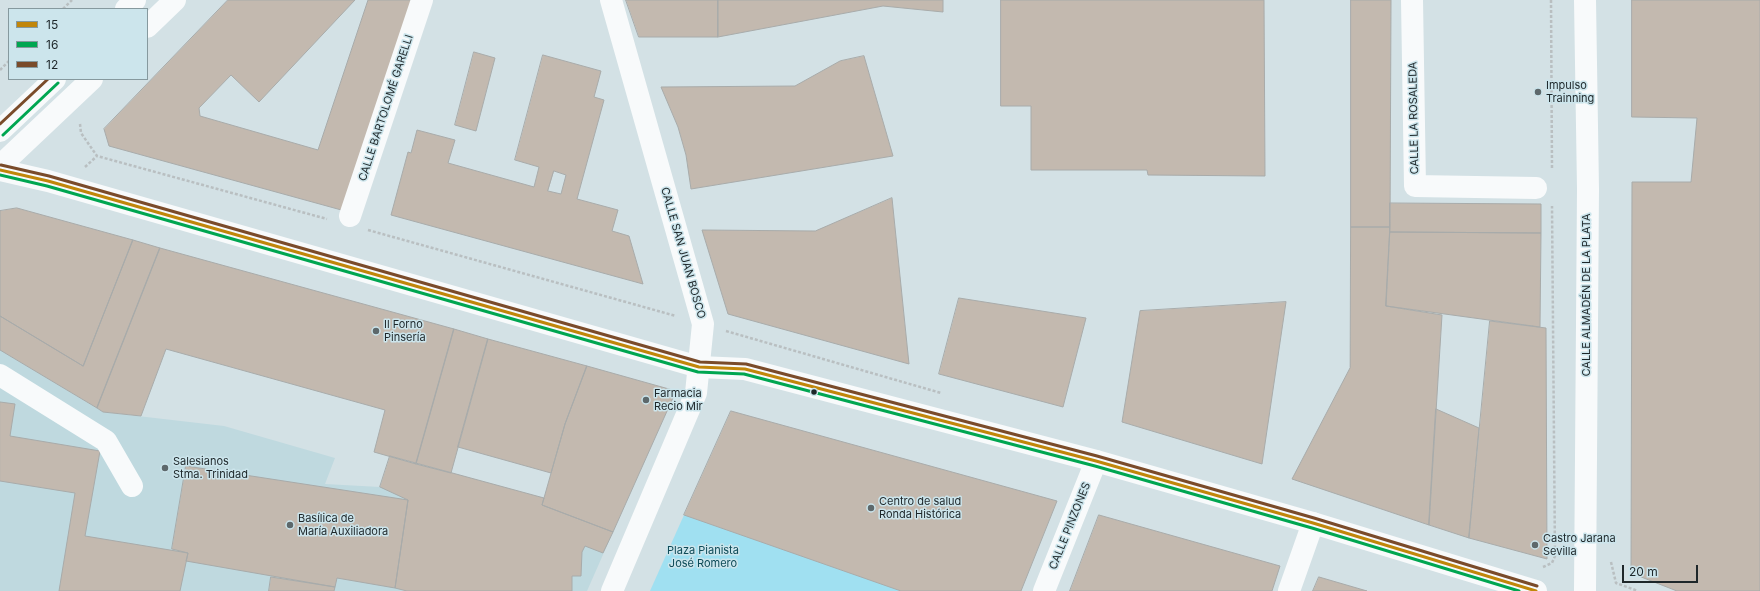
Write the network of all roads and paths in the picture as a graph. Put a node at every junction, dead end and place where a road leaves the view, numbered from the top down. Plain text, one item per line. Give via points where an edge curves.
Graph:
1 (72, 0) edge
2 (135, 0) edge
3 (175, 0) edge
4 (422, 0) edge
5 (611, 0) edge
6 (1412, 0) edge
7 (1551, 0) edge
8 (1585, 0) edge
9 (64, 8) edge
10 (127, 8) edge
11 (148, 26) edge
12 (8, 62) edge
13 (0, 70) edge
14 (54, 80) edge
15 (91, 80) edge
16 (79, 120) dead end
17 (0, 131) edge
18 (0, 166) edge
19 (0, 170) edge
20 (1552, 172) dead end
21 (1536, 188) dead end
22 (1552, 204) dead end
23 (349, 222) junction
24 (678, 316) dead end
25 (699, 367) junction
26 (0, 375) edge
27 (1096, 461) junction
28 (132, 486) dead end
29 (1313, 523) junction
30 (1610, 561) dead end
31 (1543, 567) dead end
32 (612, 591) edge
33 (1044, 591) edge
34 (1289, 591) edge
35 (1536, 591) edge
36 (1585, 591) edge
37 (1638, 591) edge

1 - 9 path
2 - 10 main road
3 - 11 main road
4 - 23 main road, CALLE BARTOLOMÉ GARELLI
5 - 25 main road, CALLE SAN JUAN BOSCO via 703,324
6 - 21 main road, CALLE LA ROSALEDA via 1415,186
7 - 20 path
8 - 36 main road, CALLE ALMADÉN DE LA PLATA via 1588,189
12 - 13 path
14 - 17 main road
15 - 18 main road
16 - 23 path via 81,133 97,156
19 - 25 main road via 48,181
22 - 31 path via 1555,556 1552,563
23 - 24 path
25 - 27 main road via 745,369
25 - 32 main road, CALLE SAN JUAN BOSCO via 696,393
26 - 28 main road via 106,441
27 - 29 main road
27 - 33 main road, CALLE PINZONES
29 - 34 main road
29 - 35 main road
30 - 37 path via 1616,583

